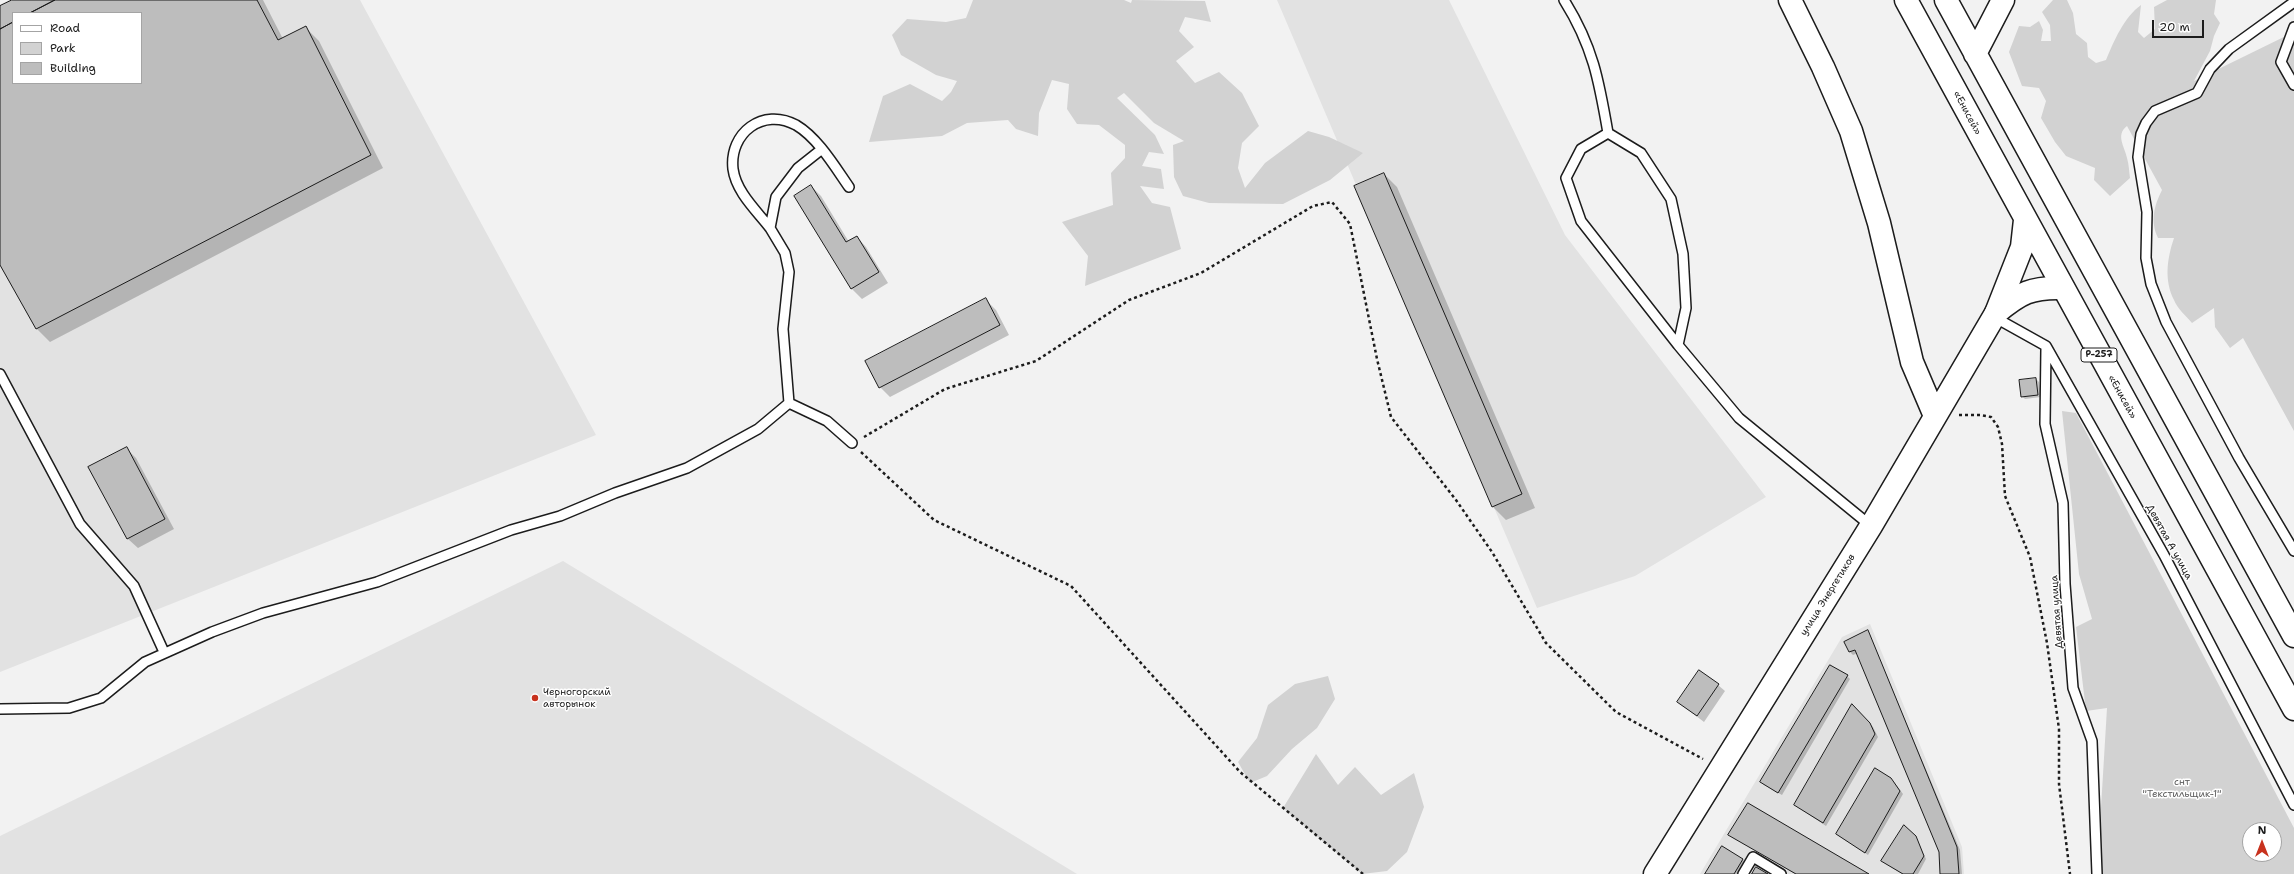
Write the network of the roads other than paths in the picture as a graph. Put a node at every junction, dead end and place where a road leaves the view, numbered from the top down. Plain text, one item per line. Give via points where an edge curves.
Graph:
1 (1564, 0) edge
2 (1790, 0) edge
3 (1906, 0) edge
4 (1946, 0) edge
5 (2003, 0) edge
6 (2294, 2) edge
7 (2294, 27) edge
8 (1975, 54) junction
9 (2294, 85) edge
10 (1608, 133) junction
11 (822, 149) junction
12 (849, 187) dead end
13 (2025, 220) junction
14 (770, 228) junction
15 (2063, 288) junction
16 (1995, 315) junction
17 (1678, 345) junction
18 (2046, 346) junction
19 (0, 374) edge
20 (789, 404) junction
21 (1935, 416) junction
22 (852, 443) road end
23 (1871, 526) junction
24 (2294, 551) edge
25 (2294, 636) edge
26 (164, 652) junction
27 (0, 709) edge
28 (2294, 709) edge
29 (2294, 805) edge
30 (1655, 874) edge
31 (1743, 874) edge
32 (1781, 874) edge
33 (2097, 874) edge

1 - 10 lane via 1579,24 1596,68
2 - 21 main road via 1851,131 1879,223 1912,362
3 - 13 main road, «Енисей» / Р-257
4 - 8 main road
5 - 8 main road
6 - 24 lane via 2229,49 2210,69 2197,93 2155,112 2141,134 2138,158 2146,212 2146,258 2151,284 2166,322 2239,458
7 - 9 lane via 2281,62
8 - 25 main road
10 - 17 lane via 1641,153 1671,199 1683,254 1686,308
10 - 17 lane via 1581,149 1566,178 1581,221
11 - 12 lane
11 - 14 lane via 798,168 776,197
11 - 14 lane via 796,125 775,119 752,124 736,142 733,170 743,194
13 - 15 main road, «Енисей» / Р-257
13 - 16 main road via 2022,247
14 - 20 lane via 785,253 789,272 783,329
15 - 16 main road via 2026,291 2016,296
15 - 28 main road, «Енисей» / Р-257
16 - 18 lane
16 - 21 main road, улица Энергетиков
17 - 23 lane via 1739,418
18 - 29 lane, Девятая А улица via 2164,555
18 - 33 lane, Девятая улица via 2045,424 2063,503 2065,584 2073,688 2092,741
19 - 26 lane via 80,524 134,586
20 - 22 lane via 827,421
20 - 26 lane via 758,428 687,468 615,493 560,516 511,530 377,582 263,613
21 - 23 main road, улица Энергетиков
23 - 30 main road, улица Энергетиков
26 - 27 lane via 145,662 101,698 69,708
31 - 32 lane via 1753,857

